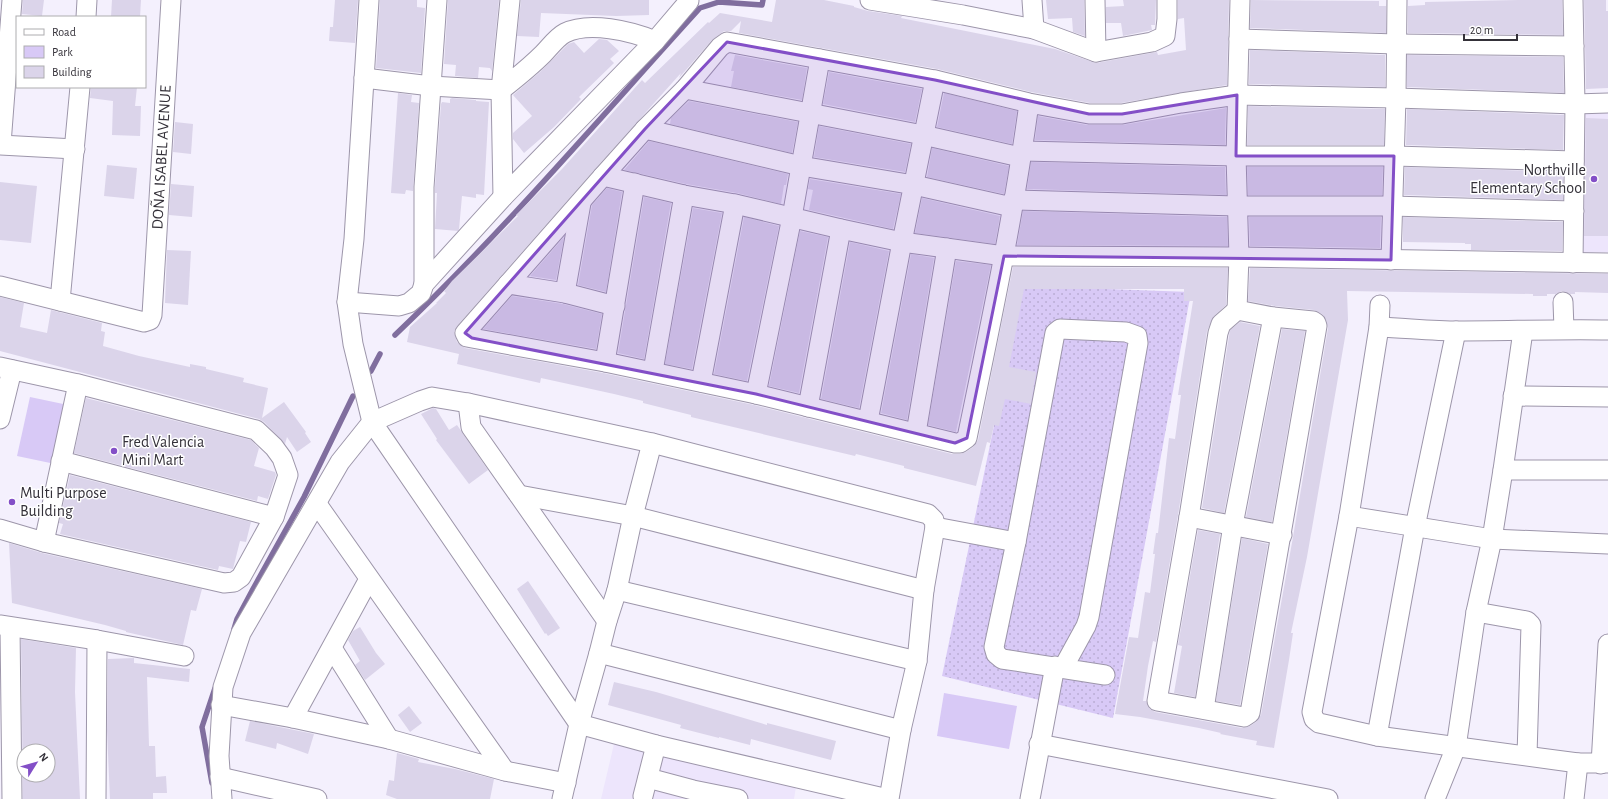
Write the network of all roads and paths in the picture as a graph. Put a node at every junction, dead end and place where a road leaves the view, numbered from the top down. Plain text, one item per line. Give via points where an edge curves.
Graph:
1 (12, 0) edge
2 (87, 0) edge
3 (172, 0) edge
4 (369, 0) edge
5 (437, 0) edge
6 (510, 0) edge
7 (689, 0) edge
8 (1032, 0) edge
9 (1094, 0) edge
10 (1166, 0) edge
11 (1240, 0) edge
12 (1397, 0) edge
13 (1573, 0) edge
14 (881, 1) edge
15 (962, 7) edge
16 (86, 16) edge
17 (1034, 29) junction
18 (1239, 39) junction
19 (655, 41) junction
20 (1396, 44) junction
21 (1574, 46) junction
22 (1096, 52) junction
23 (820, 59) junction
24 (364, 78) junction
25 (935, 80) junction
26 (431, 86) junction
27 (80, 88) edge
28 (685, 89) junction
29 (501, 90) junction
30 (1237, 96) junction
31 (1396, 98) junction
32 (1029, 102) junction
33 (1608, 103) edge
34 (1576, 104) junction
35 (810, 114) junction
36 (645, 129) junction
37 (923, 135) junction
38 (1, 144) edge
39 (75, 149) junction
40 (1022, 154) junction
41 (1236, 156) junction
42 (1394, 156) junction
43 (1574, 161) junction
44 (802, 166) junction
45 (603, 176) junction
46 (635, 183) junction
47 (914, 185) junction
48 (684, 195) junction
49 (503, 197) junction
50 (581, 203) junction
51 (1012, 203) junction
52 (735, 204) junction
53 (1237, 206) junction
54 (1392, 206) junction
55 (1574, 211) junction
56 (792, 217) junction
57 (841, 229) junction
58 (902, 242) junction
59 (947, 248) junction
60 (1004, 256) junction
61 (1239, 257) junction
62 (1390, 260) junction
63 (1573, 263) junction
64 (1608, 263) edge
65 (424, 284) junction
66 (508, 284) junction
67 (0, 286) edge
68 (564, 294) junction
69 (60, 301) junction
70 (347, 302) junction
71 (1563, 302) dead end
72 (1380, 305) dead end
73 (615, 306) junction
74 (1237, 310) junction
75 (1273, 317) junction
76 (1379, 327) junction
77 (1564, 329) junction
78 (1608, 330) edge
79 (1456, 331) junction
80 (1523, 331) junction
81 (605, 362) junction
82 (6, 369) edge
83 (653, 371) junction
84 (701, 382) junction
85 (78, 384) junction
86 (756, 394) junction
87 (1514, 396) junction
88 (1608, 397) edge
89 (468, 403) junction
90 (808, 407) junction
91 (0, 419) edge
92 (868, 421) junction
93 (372, 422) junction
94 (916, 433) junction
95 (652, 443) junction
96 (61, 461) junction
97 (1503, 470) junction
98 (1608, 470) edge
99 (520, 495) junction
100 (317, 504) junction
101 (633, 516) junction
102 (1349, 516) junction
103 (274, 517) junction
104 (1189, 517) junction
105 (1233, 525) junction
106 (935, 527) junction
107 (1415, 527) junction
108 (0, 529) edge
109 (1282, 535) junction
110 (1492, 540) junction
111 (44, 542) junction
112 (1016, 542) junction
113 (1608, 544) edge
114 (370, 579) junction
115 (617, 590) junction
116 (924, 590) junction
117 (1476, 612) junction
118 (606, 621) junction
119 (5, 626) edge
120 (97, 640) junction
121 (1608, 644) edge
122 (332, 648) junction
123 (600, 653) junction
124 (184, 656) dead end
125 (917, 661) junction
126 (1059, 667) junction
127 (1106, 675) dead end
128 (221, 705) junction
129 (1204, 709) junction
130 (293, 718) junction
131 (579, 724) junction
132 (901, 730) junction
133 (1377, 736) junction
134 (389, 739) junction
135 (1039, 744) junction
136 (656, 745) junction
137 (1456, 747) junction
138 (1527, 755) junction
139 (1578, 763) junction
140 (1604, 764) edge
141 (505, 772) junction
142 (220, 777) junction
143 (564, 791) edge
144 (845, 794) edge
145 (12, 799) edge
146 (96, 799) edge
147 (222, 799) edge
148 (317, 799) edge
149 (738, 799) edge
150 (888, 799) edge
151 (1030, 799) edge
152 (1328, 799) edge
153 (1435, 799) edge
154 (1574, 799) edge

1 - 38 street
2 - 16 street
3 - 69 street, DOÑA ISABEL AVENUE via 152,315 150,320 144,322
4 - 24 street
5 - 26 street
6 - 29 street
7 - 19 street
8 - 17 street
9 - 22 street
10 - 22 street via 1165,36 1152,42
11 - 18 street
12 - 20 street
13 - 21 street
14 - 15 street
15 - 17 street
17 - 22 street
18 - 20 street
18 - 30 street
19 - 29 street via 640,34 601,28 578,29 564,33
19 - 49 street
20 - 21 street
20 - 31 street
21 - 34 street
23 - 25 street
23 - 28 street via 727,42
23 - 35 street
24 - 26 street
24 - 70 street via 354,239
25 - 32 street
25 - 37 street
26 - 29 street
26 - 65 street via 424,187
27 - 39 street
28 - 35 street
28 - 36 street
29 - 49 street
30 - 31 street
30 - 32 street via 1122,114 1089,114
30 - 41 street
31 - 34 street
31 - 42 street
32 - 40 street
33 - 34 street
34 - 43 street
35 - 37 street
35 - 44 street
36 - 44 street
36 - 45 street
37 - 40 street
37 - 47 street
38 - 39 street
39 - 69 street
40 - 41 street
40 - 51 street
41 - 42 street
41 - 53 street
42 - 43 street
42 - 54 street
43 - 55 street
44 - 47 street
44 - 56 street
45 - 46 street
45 - 50 street
46 - 48 street
46 - 73 street
47 - 51 street
47 - 58 street
48 - 52 street
48 - 83 street
49 - 65 street
50 - 66 street
50 - 68 street
51 - 53 street
51 - 60 street
52 - 56 street
52 - 84 street
53 - 54 street
53 - 61 street
54 - 55 street
54 - 62 street
55 - 63 street
56 - 57 street
56 - 86 street
57 - 58 street
57 - 90 street
58 - 59 street
58 - 92 street
59 - 60 street
59 - 94 street
60 - 61 street
60 - 94 street via 967,438 955,443
61 - 62 street
61 - 74 street
62 - 63 street
63 - 64 street
65 - 70 street via 421,293 409,303 399,306
66 - 68 street
66 - 81 street via 467,329 467,336
67 - 69 street
68 - 73 street
70 - 93 street via 353,344
71 - 77 street
72 - 76 street
73 - 81 street
74 - 75 street
74 - 104 street via 1221,324 1218,333
75 - 105 street
75 - 109 street via 1316,323
76 - 79 street
76 - 102 street
77 - 78 street
77 - 80 street
79 - 80 street
79 - 107 street
80 - 87 street
81 - 83 street
82 - 85 street
82 - 91 street
83 - 84 street
84 - 86 street
85 - 96 street
85 - 103 street via 256,430 282,458 288,475
86 - 90 street
87 - 88 street
87 - 97 street
89 - 93 street via 432,397
89 - 95 street
89 - 99 street via 471,427
90 - 92 street
92 - 94 street
93 - 100 street via 340,462
93 - 131 street
95 - 101 street
95 - 106 street via 928,514 934,520
96 - 103 street
96 - 111 street
97 - 98 street
97 - 110 street
99 - 101 street
99 - 118 street
100 - 114 street
100 - 128 street via 241,633 223,687
101 - 115 street
101 - 116 street
102 - 107 street
102 - 133 street via 1312,716 1320,723
103 - 111 street via 241,577 234,582 224,583
104 - 105 street
104 - 129 street via 1158,701
105 - 109 street
105 - 129 street
106 - 112 street
106 - 116 street
107 - 110 street
107 - 133 street
108 - 111 street
109 - 129 street via 1250,713 1244,717
110 - 113 street
110 - 117 street
112 - 126 street via 994,647 996,654 1002,659
112 - 126 street via 1055,333 1060,329 1126,332 1137,336 1138,343 1089,616 1086,626
114 - 122 street
114 - 141 street
115 - 118 street
115 - 125 street
116 - 125 street
117 - 137 street
117 - 138 street via 1523,620 1531,625
118 - 123 street
119 - 120 street
119 - 145 street
120 - 124 street
120 - 146 street
121 - 140 street
122 - 130 street
122 - 134 street
123 - 131 street
123 - 132 street
125 - 132 street
126 - 127 street
126 - 135 street
128 - 130 street
128 - 142 street
130 - 134 street
131 - 136 street
131 - 143 street
132 - 150 street
133 - 137 street
134 - 141 street
135 - 151 street
135 - 152 street
136 - 144 street via 769,772
136 - 149 street via 645,787 693,790
137 - 138 street
137 - 153 street
138 - 139 street
139 - 140 street
139 - 154 street
141 - 143 street
142 - 147 street
142 - 148 street
144 - 150 street

